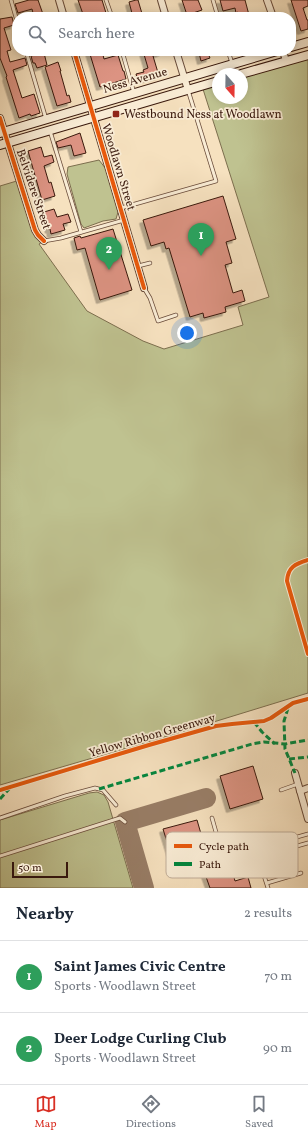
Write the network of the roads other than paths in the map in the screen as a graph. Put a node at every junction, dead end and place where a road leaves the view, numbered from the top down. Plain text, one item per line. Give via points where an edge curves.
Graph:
1 (11, 0) edge
2 (59, 0) edge
3 (106, 0) edge
4 (161, 0) edge
5 (213, 0) edge
6 (268, 0) edge
7 (14, 12) edge
8 (63, 12) edge
9 (110, 12) edge
10 (165, 12) edge
11 (217, 12) edge
12 (271, 12) edge
13 (308, 42) edge
14 (296, 46) edge
15 (308, 54) edge
16 (27, 56) edge
17 (75, 56) edge
18 (123, 56) edge
19 (177, 56) edge
20 (230, 56) edge
21 (260, 56) edge
22 (284, 56) edge
23 (286, 61) junction
24 (232, 64) junction
25 (248, 72) edge
26 (184, 78) junction
27 (212, 83) edge
28 (188, 90) junction
29 (134, 93) junction
30 (90, 106) junction
31 (0, 118) edge
32 (94, 118) junction
33 (46, 119) junction
34 (50, 131) junction
35 (2, 133) edge
36 (4, 144) edge
37 (121, 208) junction
38 (124, 220) junction
39 (81, 232) junction
40 (44, 241) joint
41 (150, 263) dead end
42 (138, 266) junction
43 (144, 288) joint
44 (176, 315) dead end
45 (294, 773) dead end
46 (299, 787) junction
47 (308, 788) edge
48 (281, 790) dead end
49 (116, 805) dead end
50 (0, 818) edge
51 (212, 818) dead end
52 (308, 818) edge
53 (125, 822) dead end
54 (216, 832) edge
55 (308, 834) edge
56 (298, 837) edge
57 (308, 843) edge
58 (298, 846) edge
59 (0, 856) edge
60 (301, 873) dead end
61 (298, 874) edge
62 (265, 878) edge
63 (284, 878) edge
64 (267, 883) junction
65 (268, 888) edge

1 - 7 lane
2 - 8 street
3 - 9 lane
4 - 10 street
5 - 11 lane
6 - 12 street
13 - 14 main road
15 - 23 main road
16 - 33 lane
17 - 30 street, Woodlawn Street
18 - 29 lane
19 - 26 street
20 - 24 lane
21 - 24 main road, Ness Avenue
22 - 23 street
23 - 25 main road
24 - 26 main road, Ness Avenue
26 - 28 street
26 - 29 main road, Ness Avenue
27 - 28 main road, Ness Avenue
28 - 32 main road, Ness Avenue
28 - 37 lane via 216,181
29 - 30 main road, Ness Avenue
30 - 32 street, Woodlawn Street
30 - 33 main road, Ness Avenue
31 - 35 street, Belvidere Street
32 - 34 main road, Ness Avenue
32 - 37 street, Woodlawn Street
33 - 35 main road, Ness Avenue
34 - 36 main road, Ness Avenue
34 - 39 lane
35 - 36 street, Belvidere Street
36 - 40 street, Belvidere Street via 20,180 35,230
37 - 38 street, Woodlawn Street
38 - 39 lane
38 - 42 street, Woodlawn Street
39 - 40 lane
41 - 42 lane
42 - 43 street, Woodlawn Street
43 - 44 lane via 158,321
45 - 46 street
46 - 47 street
46 - 48 lane
46 - 52 street
49 - 50 lane via 103,790 95,788
51 - 54 lane
53 - 59 lane via 120,818
55 - 56 lane
57 - 58 lane
60 - 61 lane
62 - 64 lane
63 - 64 lane
64 - 65 lane

